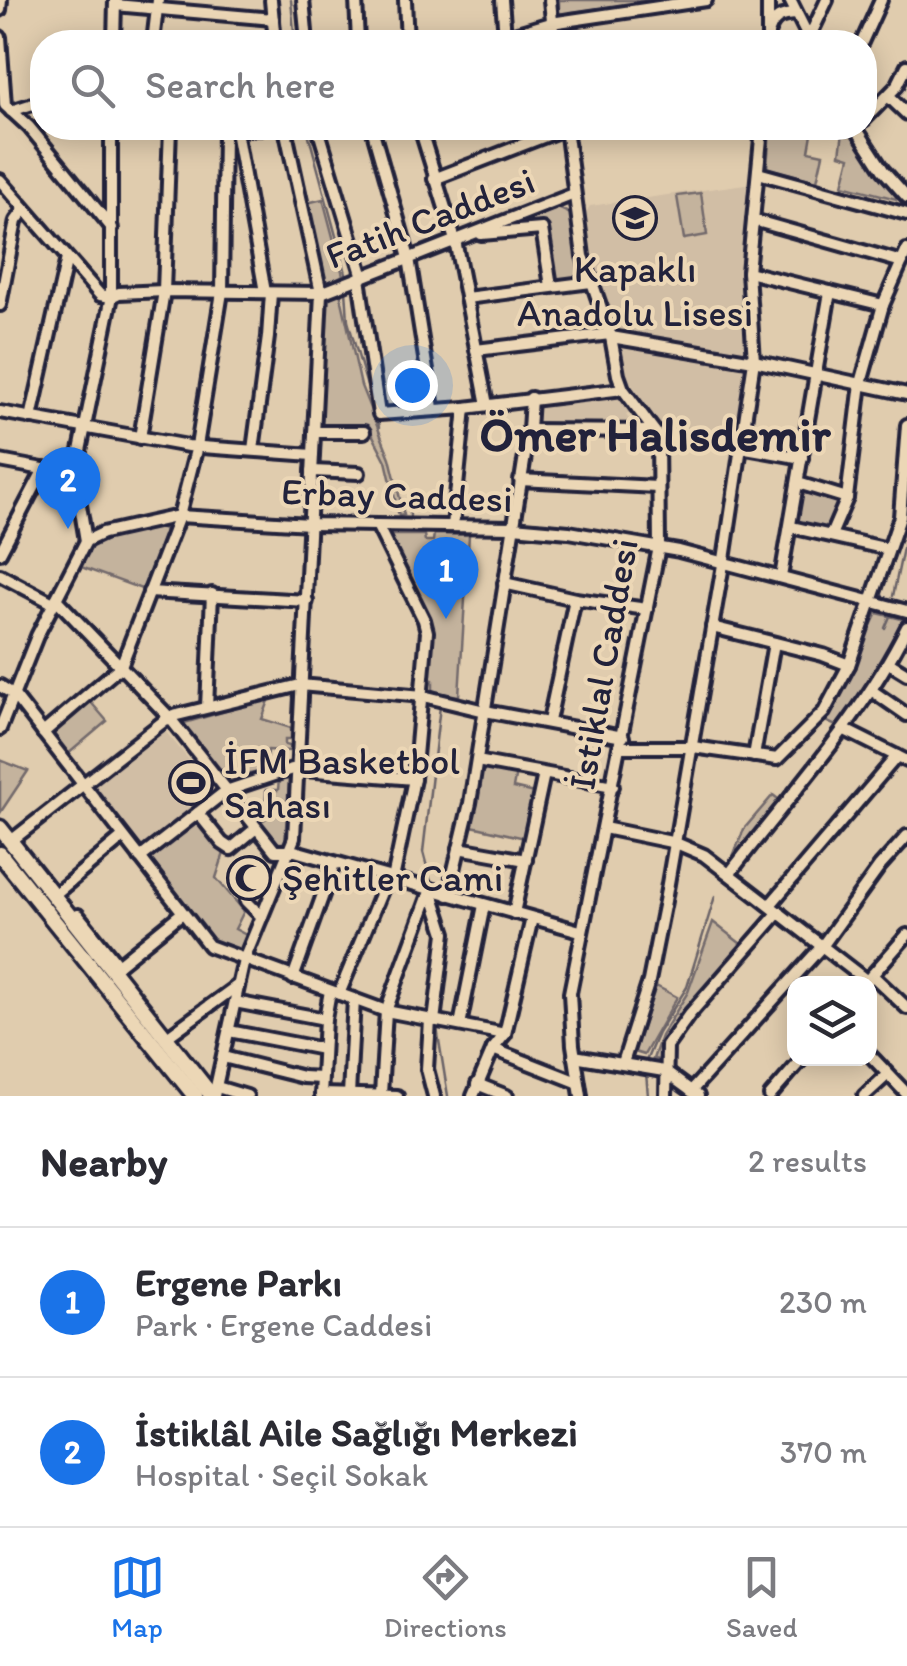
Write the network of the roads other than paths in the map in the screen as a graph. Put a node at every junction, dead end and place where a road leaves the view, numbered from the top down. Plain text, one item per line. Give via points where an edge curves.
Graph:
1 (0, 0) edge
2 (271, 0) edge
3 (302, 0) edge
4 (356, 0) edge
5 (404, 0) edge
6 (502, 0) edge
7 (550, 0) edge
8 (706, 0) edge
9 (768, 0) edge
10 (790, 0) edge
11 (826, 0) edge
12 (881, 0) edge
13 (115, 2) edge
14 (158, 4) edge
15 (0, 10) edge
16 (796, 14) junction
17 (273, 19) junction
18 (551, 23) junction
19 (114, 30) edge
20 (155, 30) edge
21 (274, 30) edge
22 (306, 30) edge
23 (357, 30) edge
24 (406, 30) edge
25 (504, 30) edge
26 (526, 30) edge
27 (552, 30) edge
28 (768, 30) edge
29 (770, 30) edge
30 (805, 30) edge
31 (814, 30) edge
32 (867, 30) edge
33 (0, 37) edge
34 (907, 66) edge
35 (1, 80) edge
36 (888, 96) junction
37 (30, 103) edge
38 (877, 107) edge
39 (8, 108) junction
40 (907, 114) edge
41 (30, 128) edge
42 (40, 140) edge
43 (111, 140) edge
44 (170, 140) edge
45 (224, 140) edge
46 (227, 140) edge
47 (288, 140) edge
48 (321, 140) edge
49 (375, 140) edge
50 (423, 140) edge
51 (535, 140) edge
52 (567, 140) edge
53 (761, 140) edge
54 (863, 140) edge
55 (758, 174) junction
56 (434, 179) junction
57 (0, 180) edge
58 (574, 194) junction
59 (907, 198) edge
60 (24, 210) junction
61 (907, 214) edge
62 (753, 220) junction
63 (112, 228) junction
64 (471, 235) junction
65 (455, 240) junction
66 (907, 250) edge
67 (66, 258) junction
68 (409, 258) junction
69 (902, 262) junction
70 (748, 272) junction
71 (361, 277) junction
72 (591, 282) junction
73 (551, 286) junction
74 (164, 292) junction
75 (222, 292) junction
76 (268, 292) junction
77 (830, 292) junction
78 (320, 293) junction
79 (111, 298) junction
80 (466, 298) junction
81 (0, 305) edge
82 (883, 305) junction
83 (611, 336) junction
84 (476, 350) junction
85 (754, 361) junction
86 (814, 374) junction
87 (861, 383) junction
88 (623, 389) junction
89 (907, 394) edge
90 (531, 398) junction
91 (487, 405) junction
92 (433, 408) junction
93 (465, 408) junction
94 (0, 412) edge
95 (30, 418) junction
96 (907, 425) edge
97 (85, 428) junction
98 (529, 430) junction
99 (654, 431) junction
100 (314, 432) junction
101 (364, 432) dead end
102 (140, 438) junction
103 (196, 446) junction
104 (740, 446) junction
105 (254, 450) junction
106 (313, 455) junction
107 (802, 458) junction
108 (0, 461) edge
109 (44, 469) junction
110 (312, 471) junction
111 (359, 473) dead end
112 (75, 475) junction
113 (520, 480) junction
114 (798, 482) junction
115 (657, 487) junction
116 (847, 498) junction
117 (179, 516) junction
118 (310, 524) junction
119 (377, 526) junction
120 (453, 526) junction
121 (513, 526) junction
122 (791, 526) junction
123 (830, 534) junction
124 (86, 541) junction
125 (659, 548) junction
126 (888, 549) junction
127 (0, 553) edge
128 (723, 562) junction
129 (0, 574) edge
130 (781, 577) junction
131 (504, 583) junction
132 (150, 592) junction
133 (212, 594) junction
134 (575, 599) junction
135 (54, 601) junction
136 (307, 601) junction
137 (874, 602) junction
138 (648, 609) junction
139 (907, 611) edge
140 (712, 627) junction
141 (907, 627) edge
142 (774, 643) junction
143 (889, 664) junction
144 (849, 665) junction
145 (121, 666) junction
146 (907, 674) edge
147 (300, 685) junction
148 (0, 686) edge
149 (871, 690) junction
150 (12, 694) junction
151 (428, 697) junction
152 (207, 707) junction
153 (485, 711) junction
154 (907, 715) edge
155 (169, 717) junction
156 (549, 721) junction
157 (0, 729) edge
158 (844, 730) junction
159 (43, 732) junction
160 (622, 742) junction
161 (692, 747) junction
162 (754, 756) junction
163 (902, 759) edge
164 (477, 760) junction
165 (295, 769) junction
166 (544, 774) junction
167 (414, 779) junction
168 (83, 784) junction
169 (613, 786) junction
170 (226, 791) junction
171 (198, 813) junction
172 (0, 820) edge
173 (0, 828) edge
174 (604, 828) junction
175 (256, 830) junction
176 (907, 836) edge
177 (124, 837) junction
178 (13, 840) junction
179 (676, 842) junction
180 (459, 848) junction
181 (291, 850) junction
182 (0, 854) edge
183 (140, 858) junction
184 (526, 860) junction
185 (334, 864) junction
186 (724, 869) junction
187 (390, 879) junction
188 (430, 890) junction
189 (56, 893) junction
190 (448, 895) junction
191 (246, 900) dead end
192 (484, 905) junction
193 (774, 908) junction
194 (182, 913) junction
195 (514, 913) junction
196 (262, 917) junction
197 (532, 918) junction
198 (580, 932) junction
199 (907, 935) edge
200 (823, 945) junction
201 (244, 960) junction
202 (116, 967) junction
203 (863, 976) edge
204 (871, 976) edge
205 (293, 978) junction
206 (239, 985) junction
207 (877, 986) edge
208 (335, 993) junction
209 (354, 1000) junction
210 (235, 1002) junction
211 (907, 1008) edge
212 (386, 1010) junction
213 (325, 1018) junction
214 (432, 1020) junction
215 (460, 1025) junction
216 (229, 1030) junction
217 (505, 1034) junction
218 (167, 1037) junction
219 (324, 1049) junction
220 (493, 1049) junction
221 (223, 1056) junction
222 (574, 1056) junction
223 (623, 1063) junction
224 (877, 1064) edge
225 (797, 1066) edge
226 (664, 1071) junction
227 (886, 1075) junction
228 (321, 1078) junction
229 (577, 1082) junction
230 (475, 1090) edge
231 (214, 1093) edge
232 (695, 1093) edge
233 (381, 1094) edge
234 (775, 1094) edge
235 (907, 1094) edge
236 (321, 1095) edge
237 (349, 1095) edge
238 (195, 1096) edge
239 (247, 1096) edge
240 (397, 1096) edge
241 (434, 1096) edge
242 (508, 1096) edge
243 (581, 1096) edge
244 (666, 1096) edge
245 (864, 1096) edge

1 - 15 street
2 - 17 street
3 - 22 street
4 - 23 street
5 - 24 street
6 - 25 street
7 - 18 street
8 - 18 street
9 - 28 street
10 - 16 street
11 - 31 street
12 - 32 street
13 - 14 street
13 - 19 street
14 - 17 street
14 - 20 street
16 - 29 street via 782,15
16 - 30 street
17 - 21 street
18 - 26 street
18 - 27 street
33 - 35 street
34 - 36 street
35 - 39 street
36 - 38 street
36 - 40 street
37 - 39 street
39 - 41 street
42 - 63 street
43 - 63 street
44 - 74 street
45 - 75 street
46 - 76 street
47 - 78 street
48 - 71 street
49 - 68 street
50 - 56 street
51 - 56 street
52 - 58 street
53 - 55 street
54 - 59 street
55 - 61 street
55 - 62 street
56 - 65 street
57 - 60 street
58 - 64 street, Fatih Caddesi
58 - 72 street
60 - 67 street
60 - 81 street via 16,220
62 - 69 street
62 - 70 street
63 - 79 street
64 - 65 street, Fatih Caddesi
64 - 73 street via 542,229
65 - 68 street, Fatih Caddesi
65 - 80 street
66 - 69 street
67 - 79 street via 100,295
67 - 95 street
68 - 71 street, Fatih Caddesi
68 - 92 street
69 - 82 street
70 - 77 street
70 - 85 street
71 - 78 street, Fatih Caddesi
71 - 92 street via 379,414
72 - 73 street
72 - 83 street
73 - 80 street
74 - 75 street, Fatih Caddesi
74 - 79 street, Fatih Caddesi
74 - 102 street
75 - 76 street, Fatih Caddesi
75 - 103 street
76 - 78 street, Fatih Caddesi
76 - 105 street
77 - 82 street
77 - 86 street
78 - 100 street
79 - 97 street
80 - 84 street
82 - 87 street
83 - 84 street
83 - 85 street
83 - 88 street
84 - 91 street
85 - 86 street
85 - 104 street
86 - 87 street
86 - 107 street
87 - 89 street
87 - 116 street
88 - 90 street
88 - 99 street
90 - 91 street
90 - 98 street
91 - 93 street
92 - 93 street
93 - 120 street
94 - 95 street
95 - 97 street
96 - 126 street via 904,495
97 - 102 street
97 - 112 street
98 - 99 street
98 - 113 street
99 - 115 street, İstiklal Caddesi
100 - 101 street
100 - 106 street
102 - 103 street
103 - 105 street
103 - 117 street
104 - 107 street
104 - 128 street
105 - 106 street
106 - 110 street
107 - 114 street
108 - 109 street
109 - 112 street
109 - 127 street
110 - 111 street
110 - 118 street
112 - 124 street
113 - 115 street
113 - 121 street
114 - 116 street
114 - 122 street
115 - 125 street, İstiklal Caddesi
116 - 123 street
117 - 118 street, Erbay Caddesi
117 - 124 street, Erbay Caddesi
117 - 132 street
118 - 119 street, Erbay Caddesi
118 - 136 street
119 - 120 street, Erbay Caddesi
119 - 151 street via 426,626
120 - 121 street, Erbay Caddesi
121 - 125 street, Erbay Caddesi
121 - 131 street
122 - 123 street
122 - 130 street
123 - 126 street
124 - 135 street
125 - 128 street, Erbay Caddesi
125 - 138 street, İstiklal Caddesi
126 - 137 street
128 - 130 street, Erbay Caddesi
128 - 140 street
129 - 135 street
130 - 137 street, Erbay Caddesi
131 - 134 street
131 - 153 street
132 - 133 street
132 - 145 street
133 - 136 street
133 - 152 street
134 - 138 street
134 - 156 street
135 - 145 street
135 - 150 street
136 - 147 street
137 - 139 street, Erbay Caddesi
137 - 144 street
138 - 160 street, İstiklal Caddesi
140 - 142 street
140 - 161 street
141 - 143 street
142 - 144 street
142 - 162 street
143 - 146 street
143 - 149 street
144 - 162 street via 816,721 777,758
145 - 155 street
145 - 159 street
147 - 151 street
147 - 152 street
147 - 165 street
148 - 150 street
149 - 154 street
149 - 158 street
150 - 157 street
150 - 159 street
151 - 153 street
151 - 167 street
152 - 155 street
153 - 156 street
153 - 164 street
155 - 168 street
155 - 170 street
156 - 160 street
158 - 163 street
158 - 186 street
159 - 168 street
160 - 161 street
160 - 169 street, İstiklal Caddesi
161 - 162 street
161 - 179 street
163 - 193 street
164 - 166 street
164 - 180 street
165 - 167 street
165 - 170 street
165 - 181 street
166 - 169 street
166 - 184 street
167 - 187 street
168 - 177 street
168 - 178 street
169 - 174 street, İstiklal Caddesi
170 - 171 street
170 - 175 street
171 - 175 street via 231,849
171 - 183 street
172 - 178 street
173 - 178 highway
174 - 179 street
174 - 198 street, İstiklal Caddesi
175 - 181 street via 275,851
176 - 200 street
177 - 183 street
177 - 189 street
178 - 189 highway
179 - 186 street
179 - 223 street via 649,981
180 - 184 street
180 - 190 street
181 - 185 street
181 - 196 street
182 - 238 highway
183 - 194 street
184 - 195 street
185 - 187 street
185 - 205 street
186 - 193 street
187 - 188 street
187 - 208 street
188 - 190 street
188 - 212 street
188 - 214 street via 446,933
189 - 202 highway
190 - 192 street
191 - 196 street
192 - 195 street
192 - 215 street
193 - 200 street
193 - 226 street via 667,1046
194 - 201 street via 208,946
194 - 202 street
195 - 197 street
196 - 201 street
197 - 198 street
197 - 217 street
198 - 222 street, İstiklal Caddesi via 570,993
199 - 204 street
200 - 203 street
200 - 232 street
201 - 205 street
201 - 206 street
202 - 218 highway
205 - 208 street
206 - 210 street
206 - 218 street
207 - 211 street
208 - 209 street
208 - 213 street
209 - 212 street
209 - 237 street
210 - 213 street
210 - 216 street
212 - 214 street
212 - 233 street
213 - 219 street
214 - 215 street
214 - 241 street via 427,1069
215 - 217 street
216 - 219 street
216 - 221 street
217 - 220 street
218 - 231 highway
219 - 228 street
220 - 229 street
220 - 230 street
221 - 228 street
221 - 231 street
222 - 223 street
222 - 229 street, İstiklal Caddesi
223 - 226 street
224 - 227 street
225 - 234 street
226 - 232 street
226 - 244 street
227 - 235 street
227 - 245 street
228 - 236 street
229 - 243 street, İstiklal Caddesi
230 - 242 street
231 - 239 street
233 - 237 street
233 - 240 street
236 - 237 street

